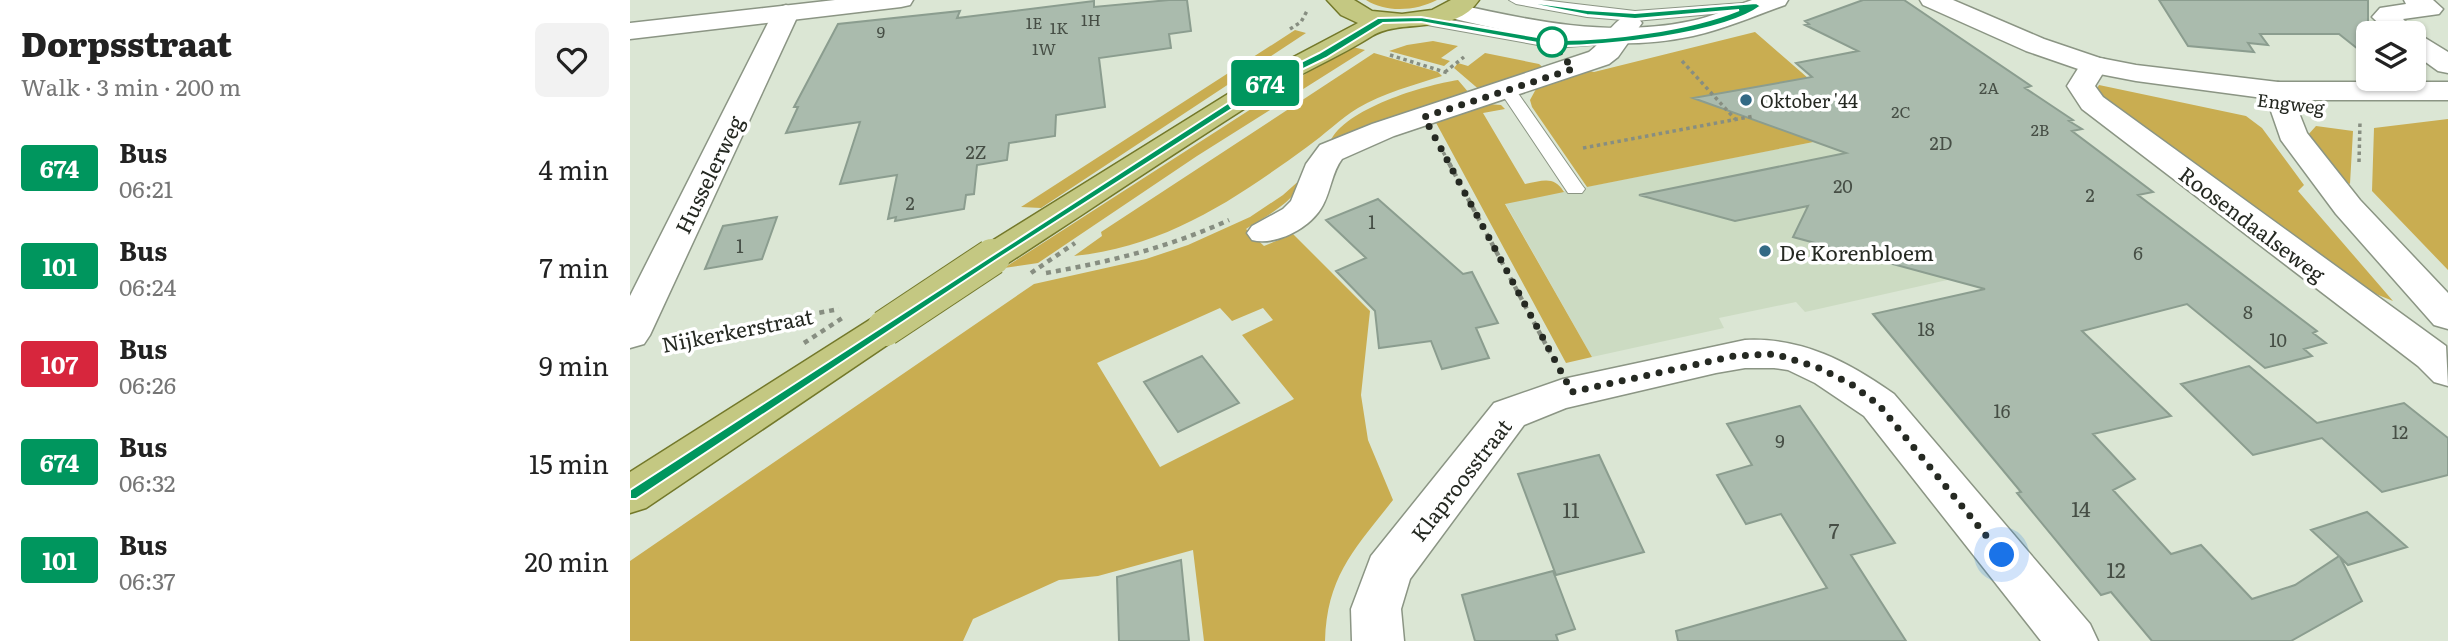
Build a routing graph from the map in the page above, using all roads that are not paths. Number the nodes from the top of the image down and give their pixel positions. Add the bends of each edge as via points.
1 (901, 0) edge
2 (1483, 0) edge
3 (1516, 0) edge
4 (1933, 0) edge
5 (2416, 0) edge
6 (1766, 3) edge
7 (1346, 6) edge
8 (1460, 6) edge
9 (786, 13) junction
10 (1381, 20) junction
11 (1421, 20) junction
12 (2390, 21) edge
13 (1624, 30) junction
14 (630, 31) edge
15 (2426, 49) edge
16 (2094, 65) junction
17 (2448, 65) edge
18 (1262, 85) junction
19 (1507, 90) junction
20 (2448, 91) edge
21 (2280, 97) junction
22 (2448, 102) edge
23 (1575, 189) dead end
24 (1264, 233) dead end
25 (2448, 316) edge
26 (630, 335) edge
27 (2448, 372) edge
28 (630, 495) edge
29 (1378, 641) edge
30 (2072, 641) edge

1 - 9 street
2 - 13 street
3 - 6 lane via 1635,16
4 - 16 street, Engweg via 2035,45
5 - 12 street via 2430,9 2389,13 2385,17
6 - 13 street via 1690,29
7 - 10 main road
7 - 18 main road
8 - 11 main road
8 - 13 street via 1565,33
9 - 14 street
9 - 26 street, Husselerweg
10 - 11 main road
10 - 18 main road
11 - 13 lane via 1555,43 1576,43
13 - 19 street via 1599,58
15 - 17 street
16 - 21 street, Engweg via 2204,91
16 - 27 street, Roosendaalseweg via 2081,86 2092,103
18 - 28 main road, bridge
19 - 23 lane
19 - 24 street via 1331,152 1306,205
20 - 21 street, Engweg
21 - 22 street, Engweg via 2367,110
21 - 25 street via 2292,134 2348,207
29 - 30 street, Klaproosstraat via 1376,610 1388,571 1509,414 1572,392 1734,356 1775,354 1819,368 1879,405

